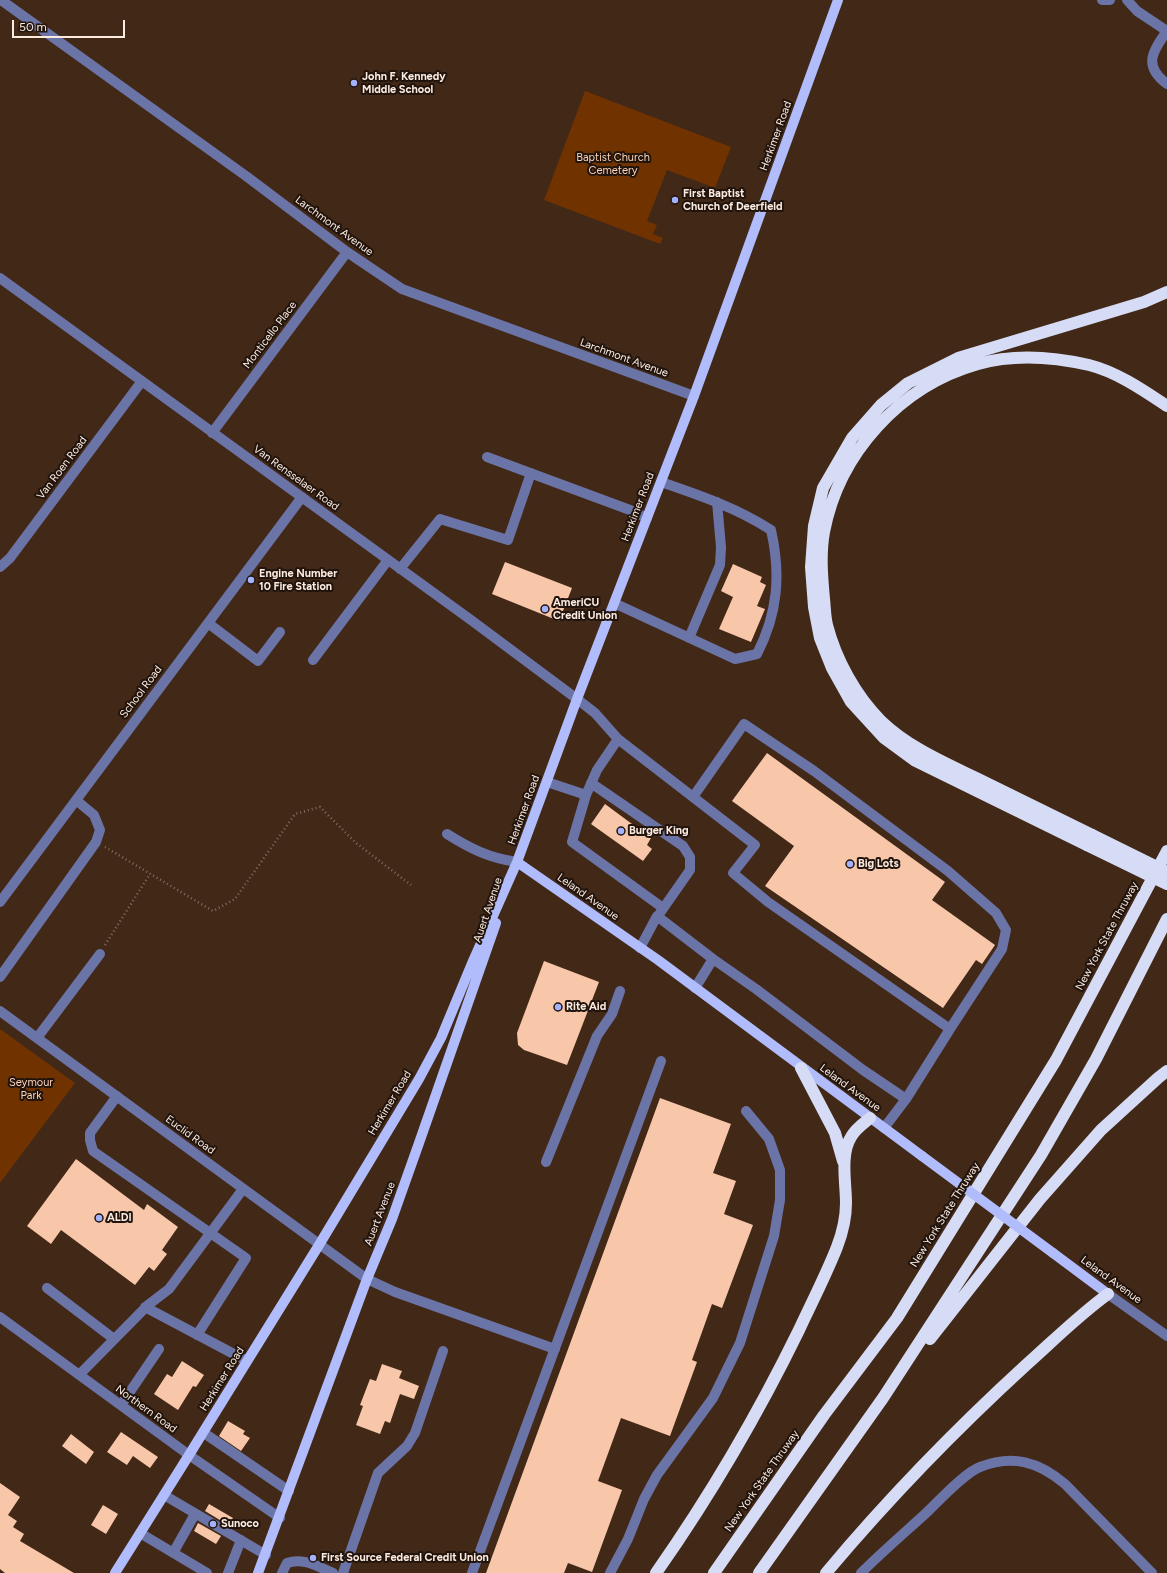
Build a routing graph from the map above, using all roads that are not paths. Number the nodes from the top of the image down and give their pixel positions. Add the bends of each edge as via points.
1 (1, 0) edge
2 (838, 0) edge
3 (1102, 0) edge
4 (1110, 0) edge
5 (1127, 0) edge
6 (1167, 31) edge
7 (1167, 84) edge
8 (347, 252) junction
9 (0, 278) edge
10 (1167, 292) edge
11 (142, 381) junction
12 (694, 396) junction
13 (1167, 406) edge
14 (212, 432) junction
15 (487, 457) dead end
16 (531, 474) junction
17 (661, 482) junction
18 (302, 497) junction
19 (717, 502) junction
20 (647, 518) junction
21 (388, 560) junction
22 (0, 567) edge
23 (400, 569) junction
24 (614, 603) junction
25 (208, 622) junction
26 (280, 632) dead end
27 (689, 638) junction
28 (313, 660) dead end
29 (577, 699) junction
30 (618, 739) junction
31 (547, 782) junction
32 (591, 783) junction
33 (586, 795) junction
34 (693, 797) junction
35 (76, 800) junction
36 (447, 834) dead end
37 (1090, 840) junction
38 (1167, 851) edge
39 (517, 862) junction
40 (1167, 872) edge
41 (1167, 884) edge
42 (0, 902) edge
43 (660, 912) junction
44 (1167, 919) edge
45 (640, 948) junction
46 (100, 954) road end
47 (713, 959) junction
48 (0, 977) edge
49 (695, 988) junction
50 (620, 991) dead end
51 (0, 1011) edge
52 (950, 1029) junction
53 (37, 1038) junction
54 (661, 1061) dead end
55 (802, 1068) junction
56 (1167, 1071) edge
57 (116, 1096) junction
58 (906, 1098) junction
59 (746, 1112) dead end
60 (870, 1118) junction
61 (884, 1128) junction
62 (546, 1162) dead end
63 (845, 1166) junction
64 (243, 1188) junction
65 (210, 1232) junction
66 (319, 1245) junction
67 (367, 1279) junction
68 (47, 1288) dead end
69 (1108, 1294) junction
70 (145, 1307) junction
71 (0, 1317) edge
72 (197, 1335) junction
73 (1167, 1336) edge
74 (114, 1339) junction
75 (159, 1349) dead end
76 (555, 1349) junction
77 (443, 1351) dead end
78 (247, 1361) junction
79 (79, 1375) junction
80 (883, 1398) junction
81 (121, 1405) junction
82 (204, 1433) junction
83 (190, 1455) junction
84 (290, 1491) junction
85 (164, 1496) junction
86 (195, 1514) junction
87 (280, 1518) junction
88 (140, 1533) junction
89 (241, 1540) junction
90 (173, 1553) junction
91 (266, 1555) junction
92 (115, 1573) edge
93 (206, 1573) edge
94 (228, 1573) edge
95 (258, 1573) edge
96 (282, 1573) edge
97 (333, 1573) edge
98 (343, 1573) edge
99 (472, 1573) edge
100 (610, 1573) edge
101 (656, 1573) edge
102 (714, 1573) edge
103 (758, 1573) edge
104 (826, 1573) edge
105 (861, 1573) edge
106 (1152, 1573) edge

1 - 8 street, Larchmont Avenue
2 - 12 main road, Herkimer Road
3 - 4 street
5 - 6 street via 1137,11
6 - 7 street via 1157,44 1152,69
8 - 12 street, Larchmont Avenue via 402,289
8 - 14 street, Monticello Place
9 - 11 street, Van Rensselaer Road
10 - 37 highway via 1144,302 958,358 908,383 881,405 852,438 824,488 814,526 811,567 814,607 820,638 832,668 851,702 884,738 914,760
11 - 14 street, Van Rensselaer Road
11 - 22 street, Van Roen Road via 10,558
12 - 17 main road, Herkimer Road
13 - 37 highway via 1134,384 1090,366 1061,360 1018,358 980,363 948,374 916,392 887,416 863,443 844,474 824,534 821,571 827,624 836,653 856,691 881,721 917,749
14 - 18 street, Van Rensselaer Road
15 - 16 street
16 - 20 street
16 - 23 street via 508,540 440,519
17 - 19 street
17 - 20 main road, Herkimer Road
18 - 21 street, Van Rensselaer Road
18 - 25 street, School Road
19 - 27 street via 720,565
19 - 27 street via 771,530 777,578 775,607 767,635 757,654 735,659
20 - 24 main road, Herkimer Road
21 - 23 street, Van Rensselaer Road
21 - 28 street
23 - 29 street, Van Rensselaer Road
24 - 27 street
24 - 29 main road, Herkimer Road
25 - 26 street via 258,661
25 - 35 street, School Road
29 - 30 street, Van Rensselaer Road via 595,713
29 - 31 main road, Herkimer Road
30 - 32 street
30 - 34 street, Van Rensselaer Road
31 - 33 street
31 - 39 main road, Herkimer Road
32 - 33 street
32 - 43 street via 683,846 690,857 690,870
33 - 43 street via 572,842
34 - 52 street, Van Rensselaer Road via 755,845 733,873 768,902
34 - 52 street via 744,724 814,771 948,871 996,913 1006,930 1002,949
35 - 42 street, School Road
35 - 48 street via 94,815 100,830 96,842
36 - 39 street via 497,860
37 - 40 highway, bridge
37 - 41 highway, bridge
38 - 102 highway, New York State Thruway via 1056,1060 897,1318 824,1415
39 - 45 main road, Leland Avenue
39 - 66 main road, Herkimer Road via 441,1038
39 - 67 main road, Auert Avenue via 440,1086 392,1219
43 - 45 street
43 - 47 street
44 - 80 highway via 1096,1059 1040,1155
45 - 49 main road, Leland Avenue
46 - 53 street
47 - 49 street
47 - 58 street via 756,988 863,1070
49 - 55 main road, Leland Avenue
50 - 62 street via 612,1014 597,1036
51 - 53 street, Euclid Road
52 - 58 street
53 - 57 street, Euclid Road
54 - 76 street
55 - 60 main road, Leland Avenue
55 - 63 highway via 835,1134
56 - 80 highway via 1101,1130 1040,1199
57 - 64 street, Euclid Road
57 - 65 street via 90,1133 93,1151
58 - 61 street
59 - 100 street via 769,1139 780,1170 780,1200 774,1236 736,1350 713,1398 654,1481
60 - 61 main road, Leland Avenue
60 - 63 highway via 851,1136
61 - 69 main road, Leland Avenue, bridge
63 - 101 highway via 844,1222 828,1270 785,1359 743,1436 682,1536
64 - 65 street
64 - 66 street, Euclid Road
65 - 70 street via 168,1289
65 - 72 street via 246,1258
66 - 67 street, Euclid Road
66 - 78 main road, Herkimer Road
67 - 76 street, Euclid Road via 395,1292
67 - 84 main road, Auert Avenue
68 - 74 street
69 - 73 street, Leland Avenue
69 - 104 highway via 1005,1384 927,1460
70 - 72 street
70 - 74 street
71 - 79 street, Northern Road
72 - 78 street
74 - 79 street
75 - 81 street
76 - 99 street
77 - 98 street via 414,1433 407,1446 378,1473
78 - 82 main road, Herkimer Road
79 - 81 street, Northern Road
80 - 103 highway
81 - 83 street, Northern Road
82 - 83 main road, Herkimer Road
82 - 84 street
83 - 85 main road, Herkimer Road
83 - 87 street, Northern Road
84 - 87 main road, Auert Avenue
85 - 86 street
85 - 88 main road, Herkimer Road
86 - 89 street
86 - 90 street
87 - 91 main road, Auert Avenue
88 - 90 street
88 - 92 main road, Herkimer Road
89 - 91 street
89 - 94 street
90 - 93 street
91 - 95 main road, Auert Avenue
96 - 97 street via 287,1563 293,1560 301,1560
105 - 106 street via 959,1482 979,1467 1006,1460 1030,1462 1052,1472

